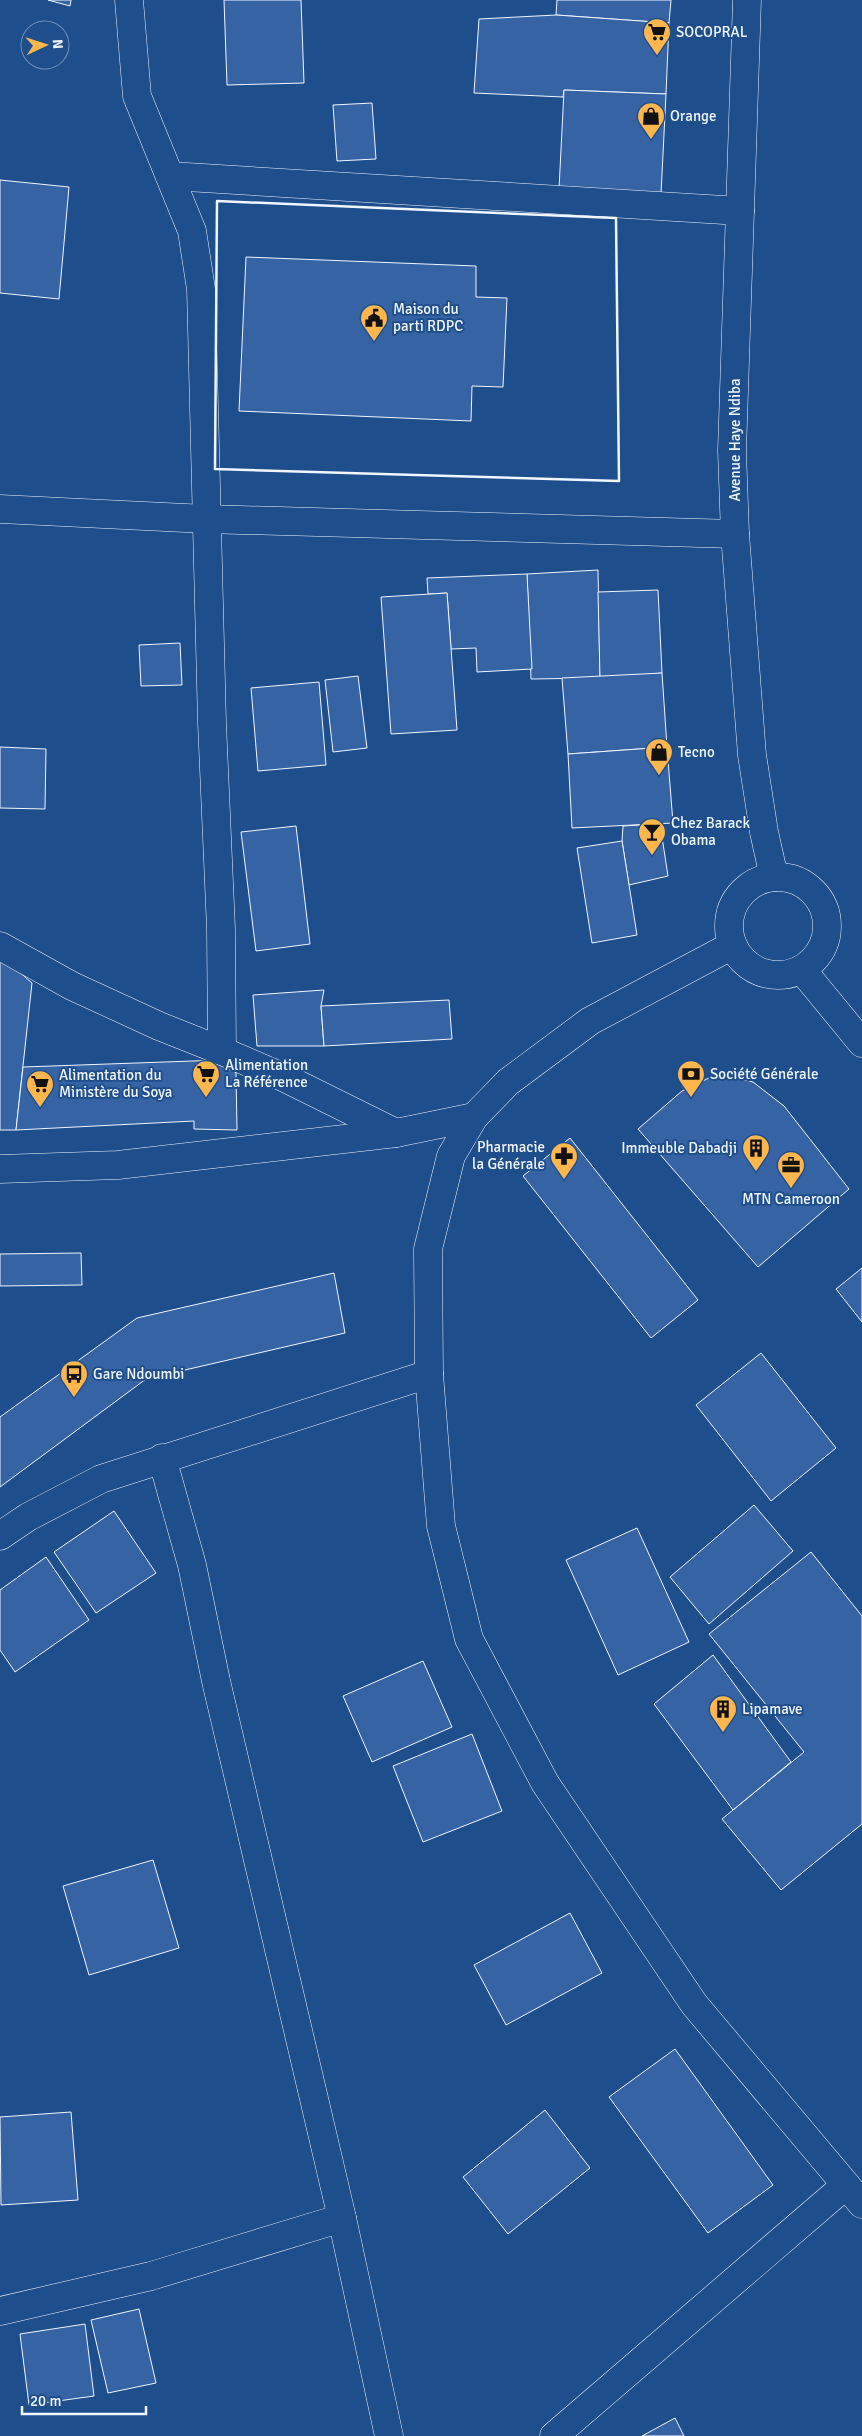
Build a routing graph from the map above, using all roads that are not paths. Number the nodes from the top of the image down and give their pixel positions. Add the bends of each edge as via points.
1 (130, 0) edge
2 (747, 0) edge
3 (170, 176) junction
4 (740, 211) junction
5 (0, 509) edge
6 (206, 519) junction
7 (735, 534) junction
8 (774, 877) junction
9 (732, 945) junction
10 (0, 946) edge
11 (802, 970) junction
12 (859, 1033) edge
13 (222, 1051) junction
14 (474, 1117) junction
15 (396, 1133) junction
16 (0, 1168) edge
17 (429, 1374) junction
18 (162, 1458) junction
19 (0, 1536) edge
20 (854, 2194) edge
21 (342, 2218) junction
22 (0, 2311) edge
23 (389, 2436) edge
24 (554, 2436) edge

1 - 3 main road via 137,96
2 - 4 main road, Avenue Haye Ndiba
3 - 4 main road
3 - 6 main road via 192,231 201,290
4 - 7 main road, Avenue Haye Ndiba via 732,451
5 - 6 main road
6 - 7 main road
6 - 13 main road via 221,929
7 - 8 main road, Avenue Haye Ndiba via 752,755
8 - 9 main road via 757,882 742,893 733,908 729,926
8 - 11 main road via 794,880 811,890 822,904 827,924 824,943 815,960
9 - 11 main road via 754,969 769,975 786,975
9 - 14 main road via 590,1021 508,1082
10 - 13 main road via 72,986
11 - 12 main road
13 - 15 main road
14 - 15 main road
14 - 17 main road via 451,1156 428,1249
15 - 16 main road via 118,1165
17 - 18 main road
17 - 20 main road via 441,1526 469,1640 545,1783 694,2004
18 - 19 main road via 101,1479 28,1517
18 - 21 main road via 192,1565 216,1681
20 - 24 main road
21 - 22 main road via 151,2276
21 - 23 main road

